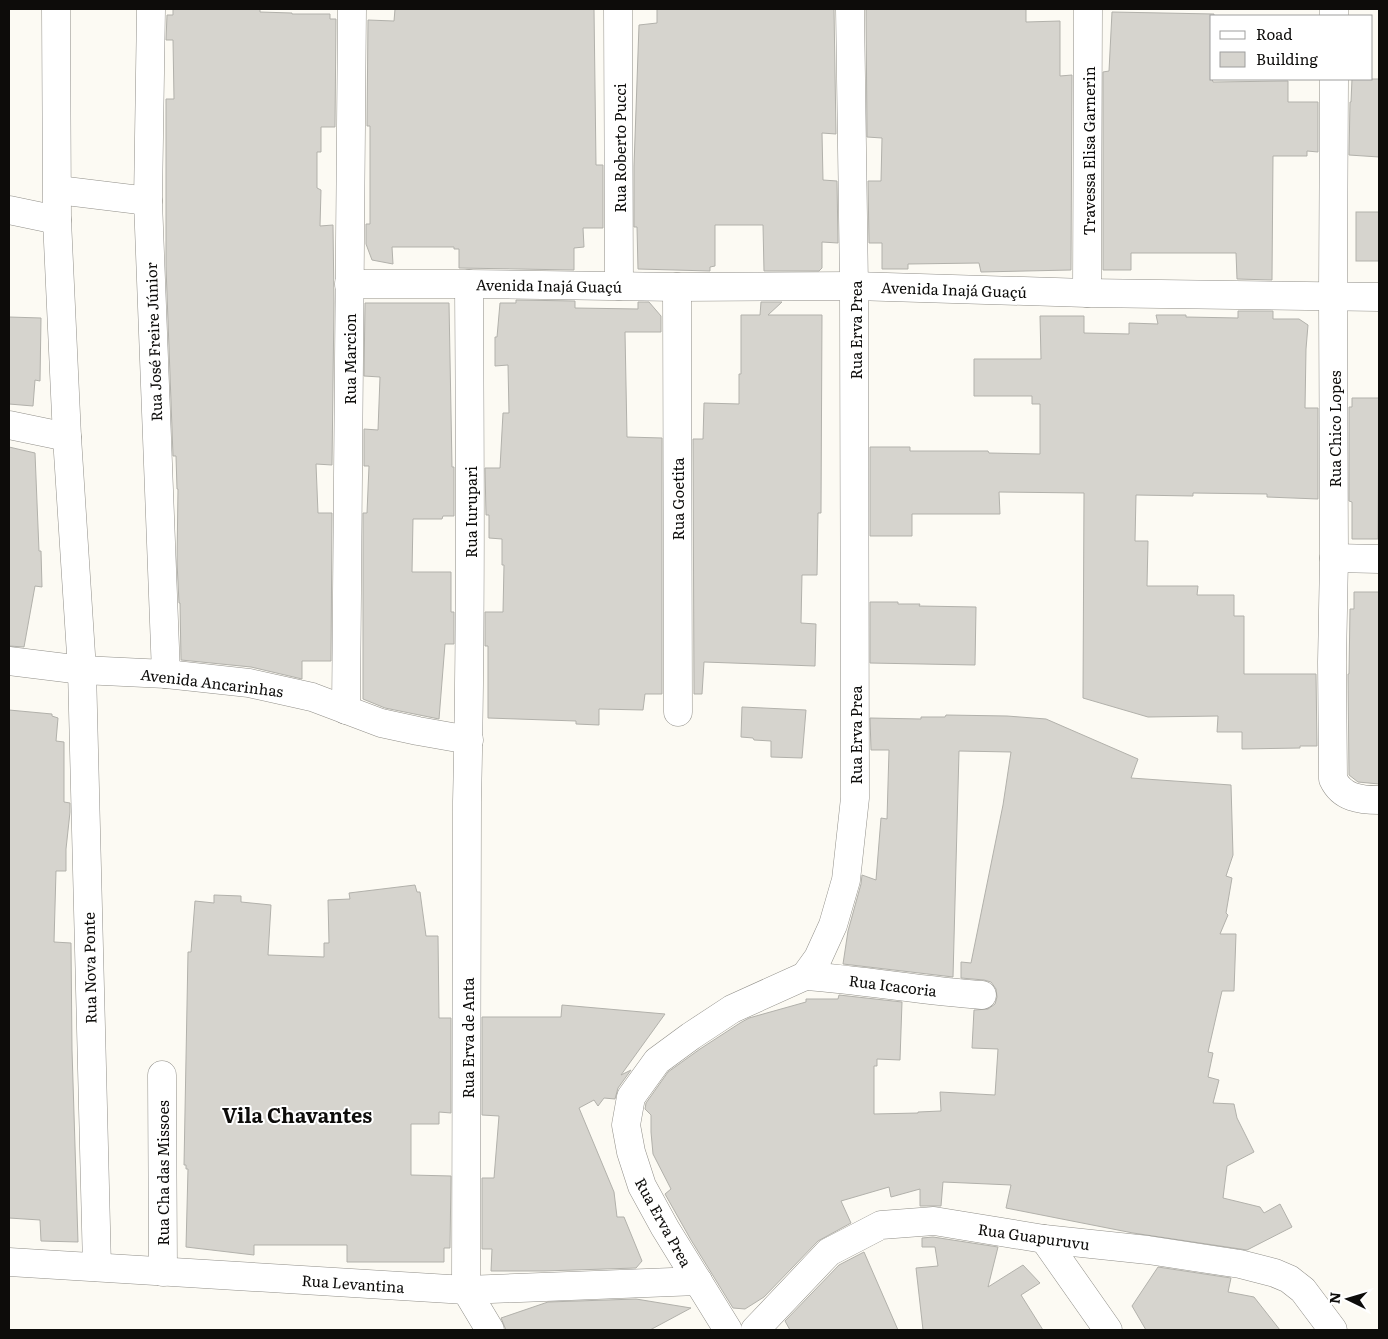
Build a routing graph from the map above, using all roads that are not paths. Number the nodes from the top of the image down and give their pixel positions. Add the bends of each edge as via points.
1 (56, 9) edge
2 (151, 9) edge
3 (352, 9) edge
4 (618, 9) edge
5 (850, 9) edge
6 (1088, 9) edge
7 (1334, 80) edge
8 (58, 190) junction
9 (148, 201) junction
10 (9, 210) edge
11 (57, 220) junction
12 (350, 284) junction
13 (469, 284) junction
14 (619, 286) junction
15 (854, 286) junction
16 (677, 287) junction
17 (1087, 293) junction
18 (1333, 296) junction
19 (1379, 297) edge
20 (9, 425) edge
21 (67, 437) junction
22 (1334, 558) junction
23 (1379, 558) edge
24 (9, 660) edge
25 (82, 670) junction
26 (166, 674) junction
27 (346, 710) junction
28 (678, 712) dead end
29 (469, 740) junction
30 (1379, 800) edge
31 (805, 976) junction
32 (982, 995) dead end
33 (162, 1075) dead end
34 (1044, 1239) junction
35 (9, 1262) edge
36 (97, 1267) junction
37 (163, 1272) junction
38 (698, 1281) junction
39 (466, 1290) junction
40 (1331, 1328) edge
41 (490, 1330) edge
42 (728, 1330) edge
43 (755, 1330) edge
44 (1108, 1330) edge

1 - 8 street
2 - 9 street, Rua José Freire Júnior
3 - 12 street, Rua Marcion
4 - 14 street, Rua Roberto Pucci
5 - 15 street, Rua Erva Prea
6 - 17 street, Travessa Elisa Garnerin
7 - 18 street, Rua Chico Lopes
8 - 9 street
8 - 11 street
9 - 26 street, Rua José Freire Júnior
10 - 11 street
11 - 21 street
12 - 13 street, Avenida Inajá Guaçú
12 - 27 street, Rua Marcion
13 - 14 street, Avenida Inajá Guaçú
13 - 29 street, Rua Iurupari
14 - 16 street, Avenida Inajá Guaçú
15 - 16 street, Avenida Inajá Guaçú
15 - 17 street, Avenida Inajá Guaçú
15 - 31 street, Rua Erva Prea via 855,798 846,880 833,925 818,958
16 - 28 street, Rua Goetita
17 - 18 street, Avenida Inajá Guaçú
18 - 19 street, Avenida Inajá Guaçú
18 - 22 street, Rua Chico Lopes
20 - 21 street
21 - 25 street
22 - 23 street
22 - 30 street, Rua Chico Lopes via 1333,779 1338,789 1345,793
24 - 25 street, Avenida Ancarinhas
25 - 26 street, Avenida Ancarinhas
25 - 36 street, Rua Nova Ponte
26 - 27 street, Avenida Ancarinhas via 282,689 312,696
27 - 29 street, Avenida Ancarinhas via 381,723
29 - 39 street, Rua Erva de Anta
31 - 32 street, Rua Icacoria
31 - 38 street, Rua Erva Prea via 732,1009 691,1036 657,1061 631,1097 626,1125 642,1186
33 - 37 street, Rua Cha das Missoes
34 - 40 street, Rua Guapuruvu via 1148,1250 1240,1264 1275,1273 1303,1290
34 - 43 street, Rua Guapuruvu via 934,1221 881,1225 829,1252
34 - 44 street
35 - 36 street, Rua Levantina
36 - 37 street, Rua Levantina
37 - 39 street, Rua Levantina
38 - 39 street, Rua Levantina
38 - 42 street, Rua Erva Prea
39 - 41 street

